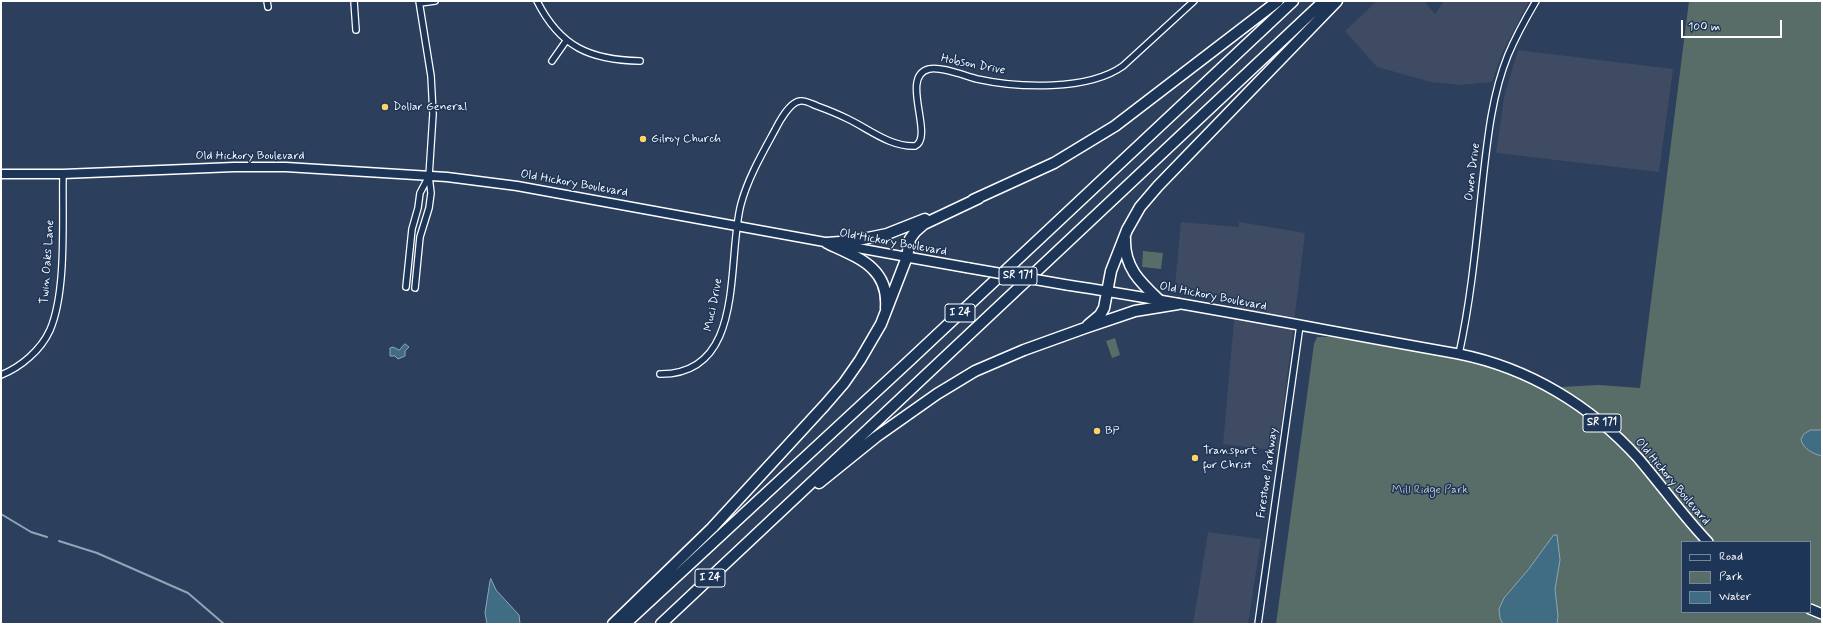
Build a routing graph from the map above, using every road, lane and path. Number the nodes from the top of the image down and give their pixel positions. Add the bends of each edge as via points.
1 (354, 1) edge
2 (434, 1) edge
3 (537, 1) edge
4 (1194, 1) edge
5 (1278, 1) edge
6 (1293, 1) edge
7 (1324, 1) edge
8 (1337, 1) edge
9 (1536, 1) edge
10 (420, 2) edge
11 (356, 30) dead end
12 (566, 41) junction
13 (552, 61) dead end
14 (640, 61) dead end
15 (1, 174) edge
16 (63, 174) junction
17 (429, 176) junction
18 (979, 198) junction
19 (738, 228) junction
20 (1127, 230) junction
21 (827, 243) junction
22 (907, 257) junction
23 (406, 287) dead end
24 (415, 288) dead end
25 (1107, 291) junction
26 (1158, 299) junction
27 (1178, 304) junction
28 (884, 317) junction
29 (1300, 325) junction
30 (1085, 328) junction
31 (1460, 354) junction
32 (1, 374) edge
33 (660, 374) dead end
34 (758, 532) junction
35 (1707, 541) edge
36 (1811, 609) edge
37 (1822, 614) edge
38 (613, 624) edge
39 (625, 624) edge
40 (661, 624) edge
41 (1258, 624) edge

1 - 11 street
2 - 10 street
3 - 12 street via 549,23
4 - 19 street, Hobson Drive via 1123,66 1090,81 1062,84 1008,83 940,70 927,70 920,75 917,85 922,138 915,146 895,143 826,109 805,101 797,102 784,114 756,165 741,203
5 - 18 highway via 1115,126 1054,163
6 - 39 highway, I 24
7 - 34 highway, I 24
8 - 20 highway via 1158,186 1140,207
9 - 31 street, Owen Drive via 1508,55 1492,114 1469,309
10 - 17 street via 433,98
12 - 13 street
12 - 14 street via 582,51 603,58
15 - 16 main road, Old Hickory Boulevard
16 - 17 main road, Old Hickory Boulevard via 286,167
16 - 32 street, Twin Oaks Lane via 60,286 52,323 46,337 33,353 18,366
17 - 19 main road, Old Hickory Boulevard via 517,186
17 - 23 street via 420,193 413,226
17 - 24 street via 430,200 420,237
18 - 21 highway via 887,234
18 - 22 highway via 917,230 910,239
19 - 21 main road, Old Hickory Boulevard
19 - 33 street, Muci Drive via 726,316 718,342 698,364 680,372
20 - 25 highway via 1111,271
20 - 26 highway via 1125,251 1130,268
21 - 22 main road, Old Hickory Boulevard
21 - 28 highway via 866,262 877,274 885,291
22 - 25 main road, Old Hickory Boulevard / SR 171, bridge
22 - 28 highway
25 - 26 main road, Old Hickory Boulevard / SR 171
25 - 30 highway via 1100,315
26 - 27 main road, Old Hickory Boulevard / SR 171
27 - 29 main road, Old Hickory Boulevard / SR 171
27 - 30 highway via 1135,312
28 - 38 highway via 860,360 825,405 712,528
29 - 31 main road, Old Hickory Boulevard / SR 171
29 - 41 street, Firestone Parkway
30 - 34 highway via 975,371 937,394 876,437
31 - 35 main road, Old Hickory Boulevard / SR 171 via 1525,375 1561,394 1593,416 1639,459
34 - 40 highway, I 24
36 - 37 main road

